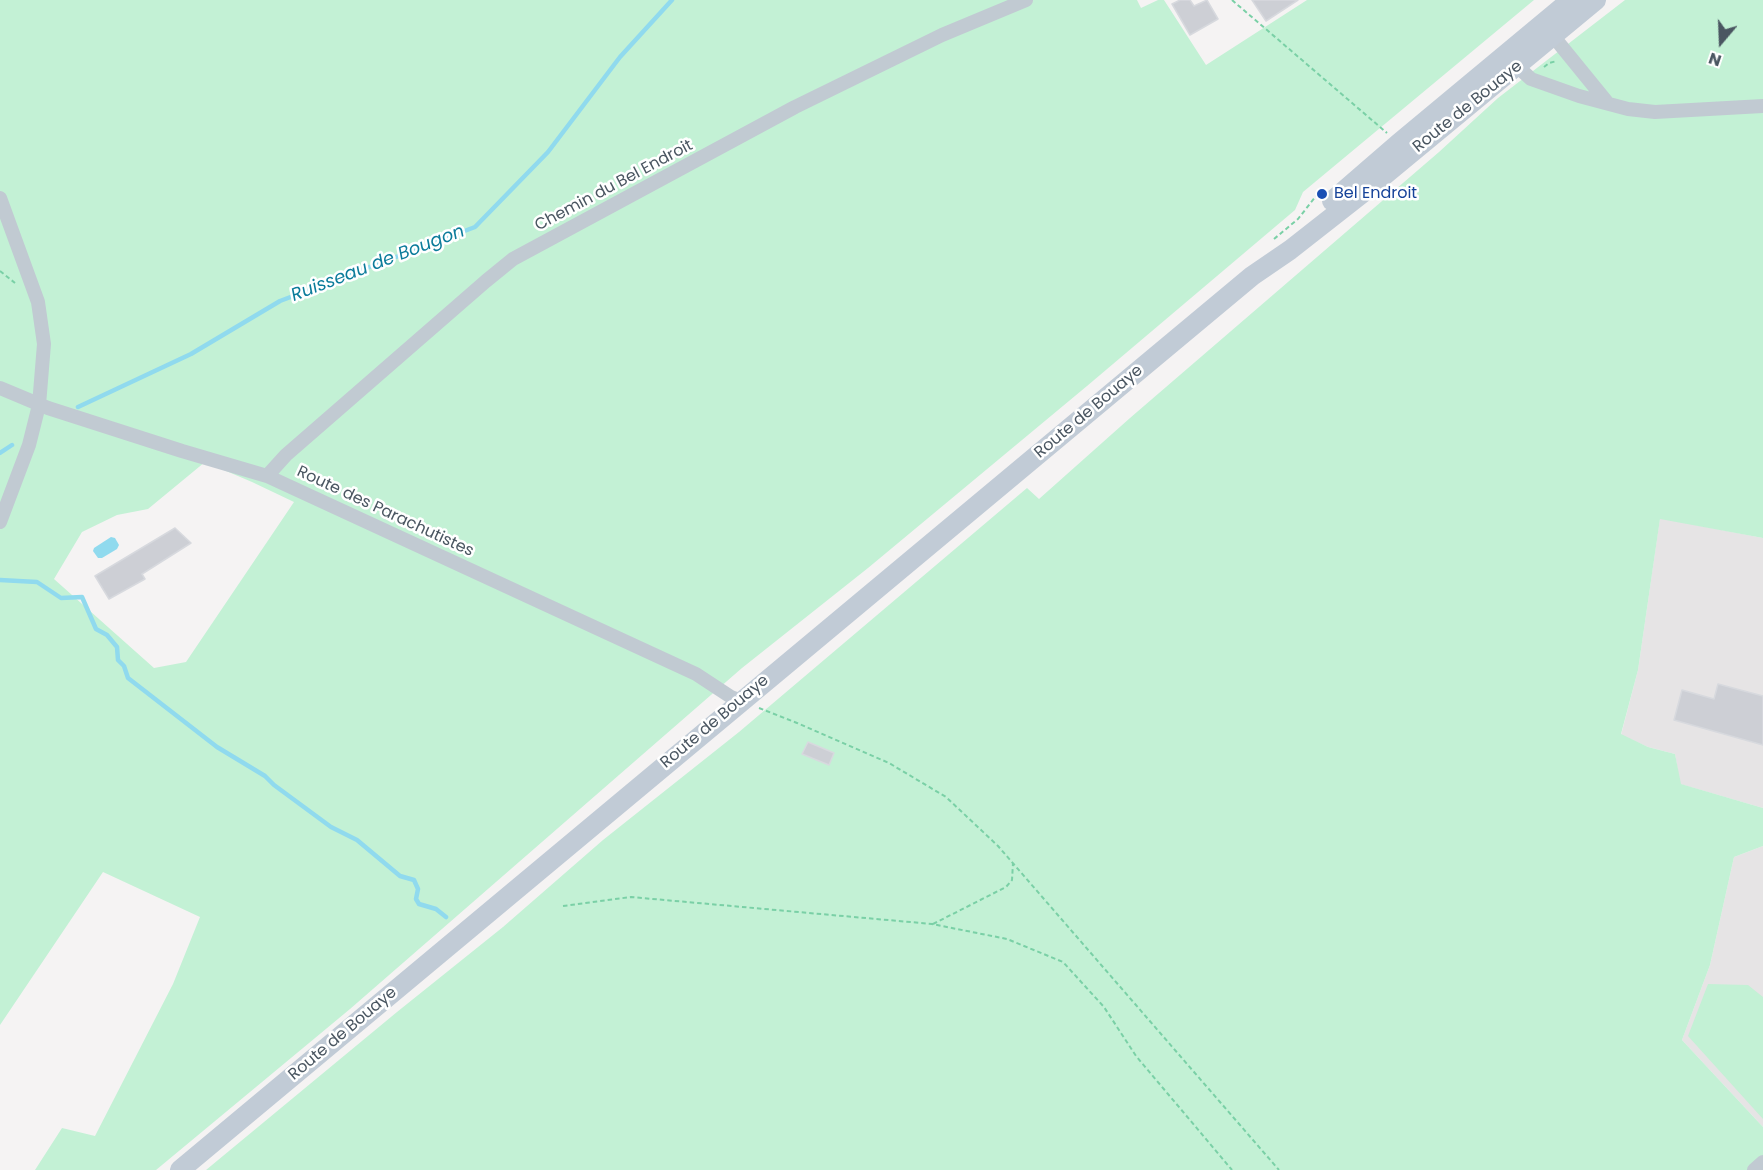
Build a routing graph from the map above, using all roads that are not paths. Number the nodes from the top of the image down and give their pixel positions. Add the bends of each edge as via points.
1 (1026, 0) edge
2 (1571, 0) edge
3 (1596, 0) edge
4 (1544, 30) junction
5 (1518, 67) junction
6 (1606, 101) junction
7 (1763, 105) edge
8 (0, 198) edge
9 (1252, 276) junction
10 (0, 388) edge
11 (39, 405) junction
12 (267, 476) junction
13 (0, 522) edge
14 (748, 704) junction
15 (1763, 1162) edge
16 (180, 1170) edge
17 (1754, 1170) edge

1 - 12 street, Chemin du Bel Endroit via 795,107 513,260 286,455
2 - 4 main road, Route de Bouaye
3 - 4 main road, Route de Bouaye
4 - 5 main road, Route de Bouaye
4 - 6 street
4 - 9 main road, Route de Bouaye via 1399,143 1288,239
5 - 6 street via 1531,79
5 - 9 main road, Route de Bouaye via 1364,192
6 - 7 street via 1655,112
8 - 11 street via 38,302 44,344
9 - 14 main road, Route de Bouaye
10 - 11 street, Route des Parachutistes
11 - 12 street, Route des Parachutistes
11 - 13 street via 29,445
12 - 14 street, Route des Parachutistes via 696,674
14 - 16 main road, Route de Bouaye
15 - 17 street

